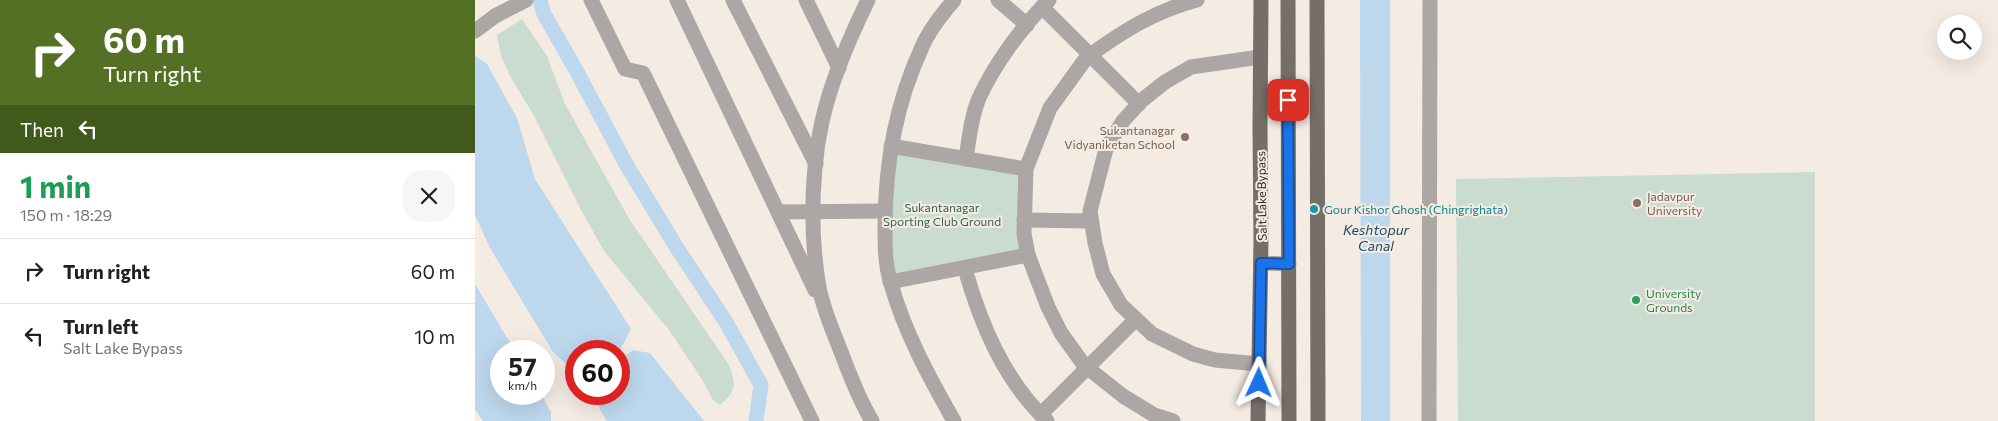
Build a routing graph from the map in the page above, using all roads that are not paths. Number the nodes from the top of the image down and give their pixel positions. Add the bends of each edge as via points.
1 (526, 0) edge
2 (591, 0) edge
3 (677, 0) edge
4 (733, 0) edge
5 (805, 0) edge
6 (868, 0) edge
7 (954, 0) edge
8 (998, 0) edge
9 (1197, 0) edge
10 (1261, 0) edge
11 (1289, 0) edge
12 (1317, 0) edge
13 (1430, 0) edge
14 (1045, 4) edge
15 (1027, 25) junction
16 (476, 28) edge
17 (1090, 55) junction
18 (1260, 57) junction
19 (839, 68) junction
20 (1139, 104) junction
21 (891, 146) junction
22 (965, 159) junction
23 (816, 164) junction
24 (1026, 169) junction
25 (814, 211) junction
26 (885, 211) junction
27 (778, 212) junction
28 (1024, 220) junction
29 (1091, 221) junction
30 (1028, 255) junction
31 (1261, 263) junction
32 (1289, 264) junction
33 (965, 269) junction
34 (890, 282) junction
35 (827, 316) junction
36 (1136, 319) junction
37 (1259, 364) junction
38 (1088, 368) junction
39 (1044, 418) edge
40 (812, 421) edge
41 (871, 421) edge
42 (954, 421) edge
43 (1173, 421) edge
44 (1258, 421) edge
45 (1289, 421) edge
46 (1318, 421) edge
47 (1429, 421) edge

1 - 16 street
2 - 40 street via 625,69 643,73
3 - 27 street
4 - 23 street
5 - 19 street
6 - 19 street
7 - 21 street via 922,45
8 - 15 street
9 - 17 street via 1138,22
10 - 18 main road, Salt Lake Bypass
11 - 32 main road
12 - 46 main road
13 - 47 street
14 - 15 street
14 - 17 street
15 - 22 street via 998,64 979,98
17 - 20 street
17 - 24 street via 1050,108
18 - 20 street via 1191,67 1165,82
18 - 31 main road, Salt Lake Bypass
19 - 23 street via 827,103
20 - 29 street via 1123,121 1106,149 1090,211
21 - 22 street
21 - 26 street
22 - 24 street
23 - 25 street
24 - 28 street
25 - 26 street
25 - 27 street
25 - 35 street via 819,288
26 - 34 street via 885,255
27 - 35 street
28 - 29 street
28 - 30 street
29 - 36 street via 1103,274 1121,305
30 - 33 street
30 - 38 street via 1061,333
31 - 32 street
31 - 37 main road, Salt Lake Bypass
32 - 45 main road
33 - 34 street
33 - 39 street via 987,333 1006,370 1029,404
34 - 42 street via 929,379
35 - 41 street
36 - 37 street via 1152,334 1193,354 1215,360
36 - 38 street
37 - 44 main road, Salt Lake Bypass
38 - 39 street
38 - 43 street via 1123,396

